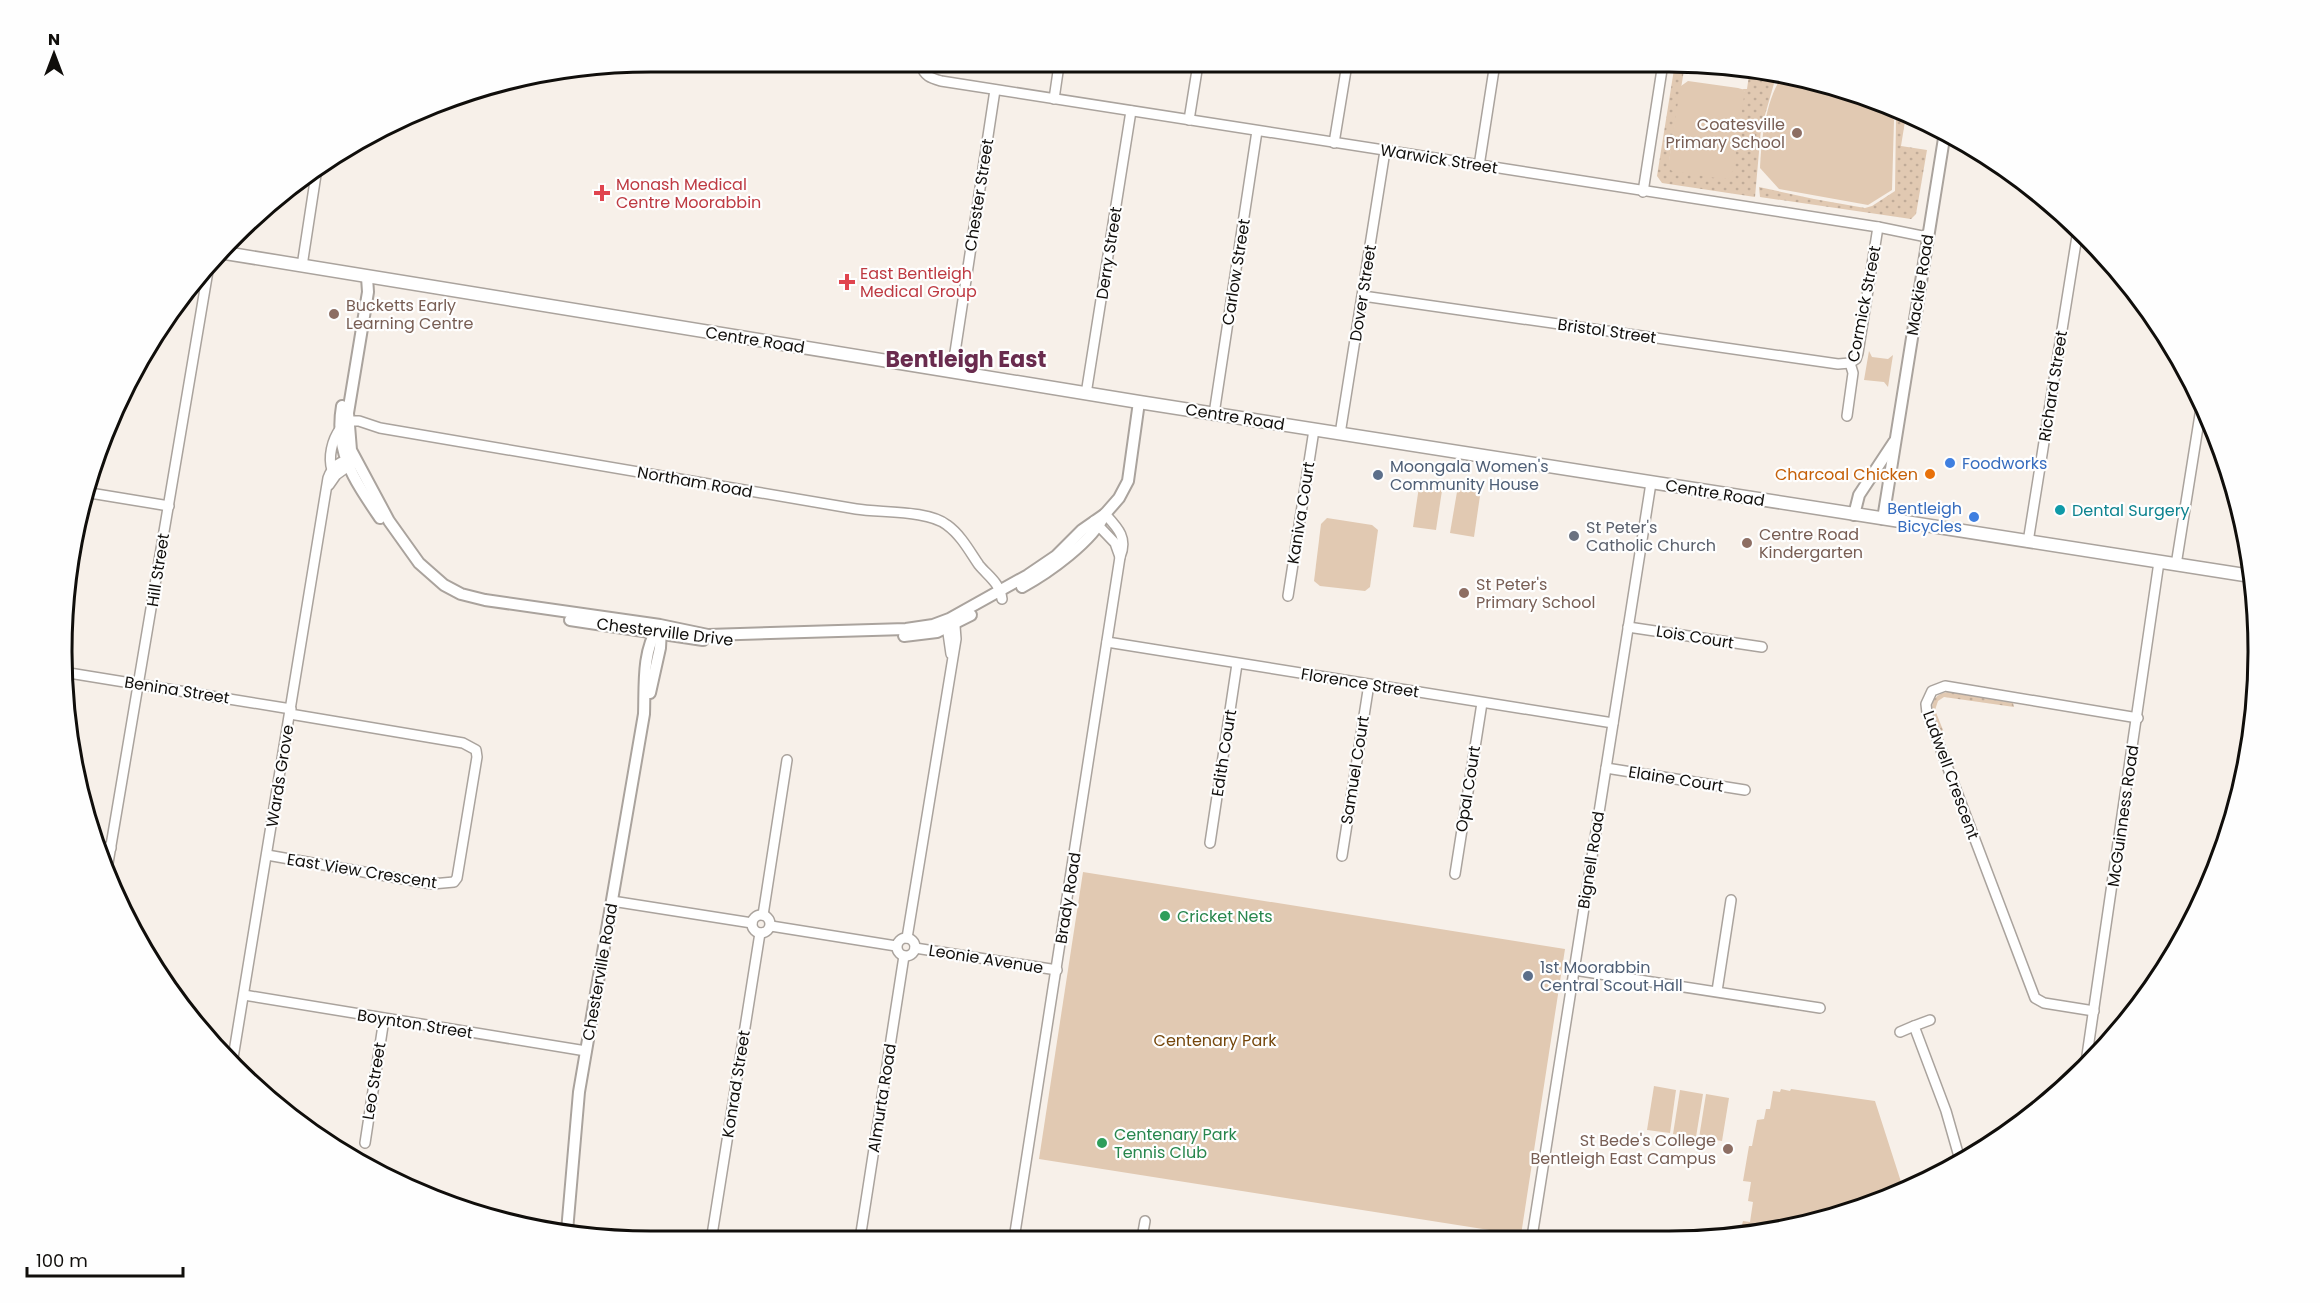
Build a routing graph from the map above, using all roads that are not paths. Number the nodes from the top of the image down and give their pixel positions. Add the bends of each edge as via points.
1 (924, 72) edge
2 (1058, 72) edge
3 (1197, 72) edge
4 (1346, 72) edge
5 (1494, 72) edge
6 (1662, 72) edge
7 (995, 90) junction
8 (1054, 99) junction
9 (1131, 111) junction
10 (1189, 120) junction
11 (1257, 131) junction
12 (1334, 142) junction
13 (1943, 142) edge
14 (1385, 151) junction
15 (1479, 166) junction
16 (315, 180) edge
17 (1643, 192) junction
18 (1881, 227) junction
19 (1928, 234) junction
20 (2076, 240) edge
21 (231, 254) edge
22 (303, 266) junction
23 (368, 277) junction
24 (206, 281) edge
25 (1363, 297) junction
26 (1850, 363) junction
27 (952, 372) junction
28 (1086, 394) junction
29 (1139, 402) junction
30 (1214, 414) junction
31 (1847, 416) dead end
32 (2199, 420) edge
33 (344, 424) junction
34 (1314, 430) junction
35 (1340, 434) junction
36 (1896, 438) junction
37 (350, 463) junction
38 (332, 470) junction
39 (1651, 483) junction
40 (328, 487) junction
41 (94, 494) edge
42 (169, 506) junction
43 (1105, 514) junction
44 (1854, 514) junction
45 (1883, 519) junction
46 (1096, 524) junction
47 (2028, 542) junction
48 (1120, 557) junction
49 (2159, 562) junction
50 (2176, 565) junction
51 (2243, 575) edge
52 (1000, 594) junction
53 (1288, 596) dead end
54 (950, 624) junction
55 (1628, 627) junction
56 (658, 631) junction
57 (1107, 642) junction
58 (1762, 647) dead end
59 (1237, 664) junction
60 (73, 673) edge
61 (140, 684) junction
62 (1369, 684) junction
63 (1482, 703) junction
64 (291, 712) junction
65 (2138, 718) junction
66 (1613, 723) junction
67 (787, 759) dead end
68 (1606, 768) junction
69 (1745, 789) dead end
70 (1210, 843) dead end
71 (106, 847) edge
72 (111, 848) junction
73 (267, 855) junction
74 (110, 856) edge
75 (1342, 856) dead end
76 (1455, 874) dead end
77 (612, 900) junction
78 (1731, 900) dead end
79 (763, 915) junction
80 (752, 923) junction
81 (771, 926) junction
82 (760, 933) junction
83 (907, 938) junction
84 (896, 945) junction
85 (915, 948) junction
86 (904, 956) junction
87 (1057, 970) junction
88 (1574, 970) junction
89 (1717, 991) junction
90 (243, 995) junction
91 (1820, 1008) dead end
92 (2094, 1011) junction
93 (384, 1019) junction
94 (1930, 1020) dead end
95 (1914, 1026) junction
96 (1900, 1032) dead end
97 (2092, 1046) edge
98 (586, 1051) junction
99 (234, 1053) edge
100 (365, 1143) dead end
101 (1958, 1153) edge
102 (1145, 1221) dead end
103 (568, 1225) edge
104 (713, 1231) edge
105 (861, 1231) edge
106 (1015, 1231) edge
107 (1143, 1231) edge
108 (1533, 1231) edge

1 - 7 street, Warwick Street via 933,79
2 - 8 street
3 - 10 street
4 - 12 street
5 - 15 street
6 - 17 street
7 - 8 street, Warwick Street
7 - 27 street, Chester Street
8 - 9 street, Warwick Street
9 - 10 street, Warwick Street
9 - 28 street, Derry Street
10 - 11 street, Warwick Street
11 - 12 street, Warwick Street
11 - 30 street, Carlow Street
12 - 14 street, Warwick Street
13 - 19 street, Mackie Road
14 - 15 street, Warwick Street
14 - 25 street, Dover Street
15 - 17 street, Warwick Street
16 - 22 street
17 - 18 street, Warwick Street
18 - 19 street, Warwick Street
18 - 26 street, Cormick Street via 1859,348 1856,359
19 - 36 street, Mackie Road
20 - 47 street, Richard Street
21 - 22 main road, Centre Road
22 - 23 main road, Centre Road
23 - 27 main road, Centre Road
23 - 33 street via 361,290
24 - 42 street, Hill Street
25 - 26 street, Bristol Street
25 - 35 street, Dover Street
26 - 31 street, Cormick Street via 1853,373
27 - 28 main road, Centre Road
28 - 29 main road, Centre Road
29 - 30 main road, Centre Road
29 - 43 street via 1128,481 1124,492
30 - 34 main road, Centre Road
32 - 50 street
33 - 37 street, Chesterville Drive
33 - 38 street, Wards Grove via 331,452
33 - 52 street, Northam Road via 856,509 932,518 955,532
34 - 35 main road, Centre Road
34 - 53 street, Kaniva Court
35 - 39 main road, Centre Road
36 - 44 street, Mackie Road via 1858,495
36 - 45 street, Mackie Road
37 - 38 street
37 - 40 street
37 - 56 street, Chesterville Drive via 414,555 435,579 453,590 485,600
38 - 40 street, Wards Grove
39 - 44 main road, Centre Road
39 - 55 street, Bignell Road
40 - 64 street, Wards Grove
41 - 42 street
42 - 61 street, Hill Street
43 - 46 street
43 - 48 street, Brady Road via 1123,536
44 - 45 main road, Centre Road
45 - 47 main road, Centre Road
46 - 48 street via 1115,543
46 - 52 street, Chesterville Drive
47 - 49 main road, Centre Road
48 - 57 street, Brady Road
49 - 50 main road, Centre Road
49 - 65 street, McGuinness Road
50 - 51 main road, Centre Road
52 - 54 street, Chesterville Drive
54 - 56 street, Chesterville Drive via 918,635 736,642
54 - 83 street via 956,639
55 - 58 street, Lois Court
55 - 66 street, Bignell Road
56 - 77 street, Chesterville Road via 653,682
57 - 59 street, Florence Street
57 - 87 street, Brady Road
59 - 62 street, Florence Street
59 - 70 street, Edith Court
60 - 61 street, Benina Street
61 - 64 street, Benina Street
61 - 72 street, Hill Street
62 - 63 street, Florence Street
62 - 75 street, Samuel Court
63 - 66 street, Florence Street
63 - 76 street, Opal Court
64 - 73 street, Wards Grove
64 - 73 street, East View Crescent via 463,743 476,750 458,878 432,884
65 - 92 street, McGuinness Road
65 - 92 street, Ludwell Crescent via 1946,686 1932,691 1926,704 2035,998
66 - 68 street, Bignell Road
67 - 79 street
68 - 69 street, Elaine Court
68 - 88 street, Bignell Road
71 - 72 street
72 - 74 street, Hill Street
73 - 90 street, Wards Grove
77 - 80 street
77 - 98 street, Chesterville Road
78 - 89 street
79 - 80 street
79 - 81 street
80 - 82 street
81 - 82 street
81 - 84 street
82 - 104 street, Konrad Street
83 - 84 street
83 - 85 street
84 - 86 street
85 - 86 street via 912,954
85 - 87 street, Leonie Avenue
86 - 105 street, Almurta Road
87 - 106 street, Brady Road
88 - 89 street
88 - 108 street, Bignell Road
89 - 91 street
90 - 93 street, Boynton Street
90 - 99 street, Wards Grove
92 - 97 street, McGuinness Road
93 - 98 street, Boynton Street
93 - 100 street, Leo Street
94 - 95 street
95 - 96 street
95 - 101 street
98 - 103 street, Chesterville Road
102 - 107 street

